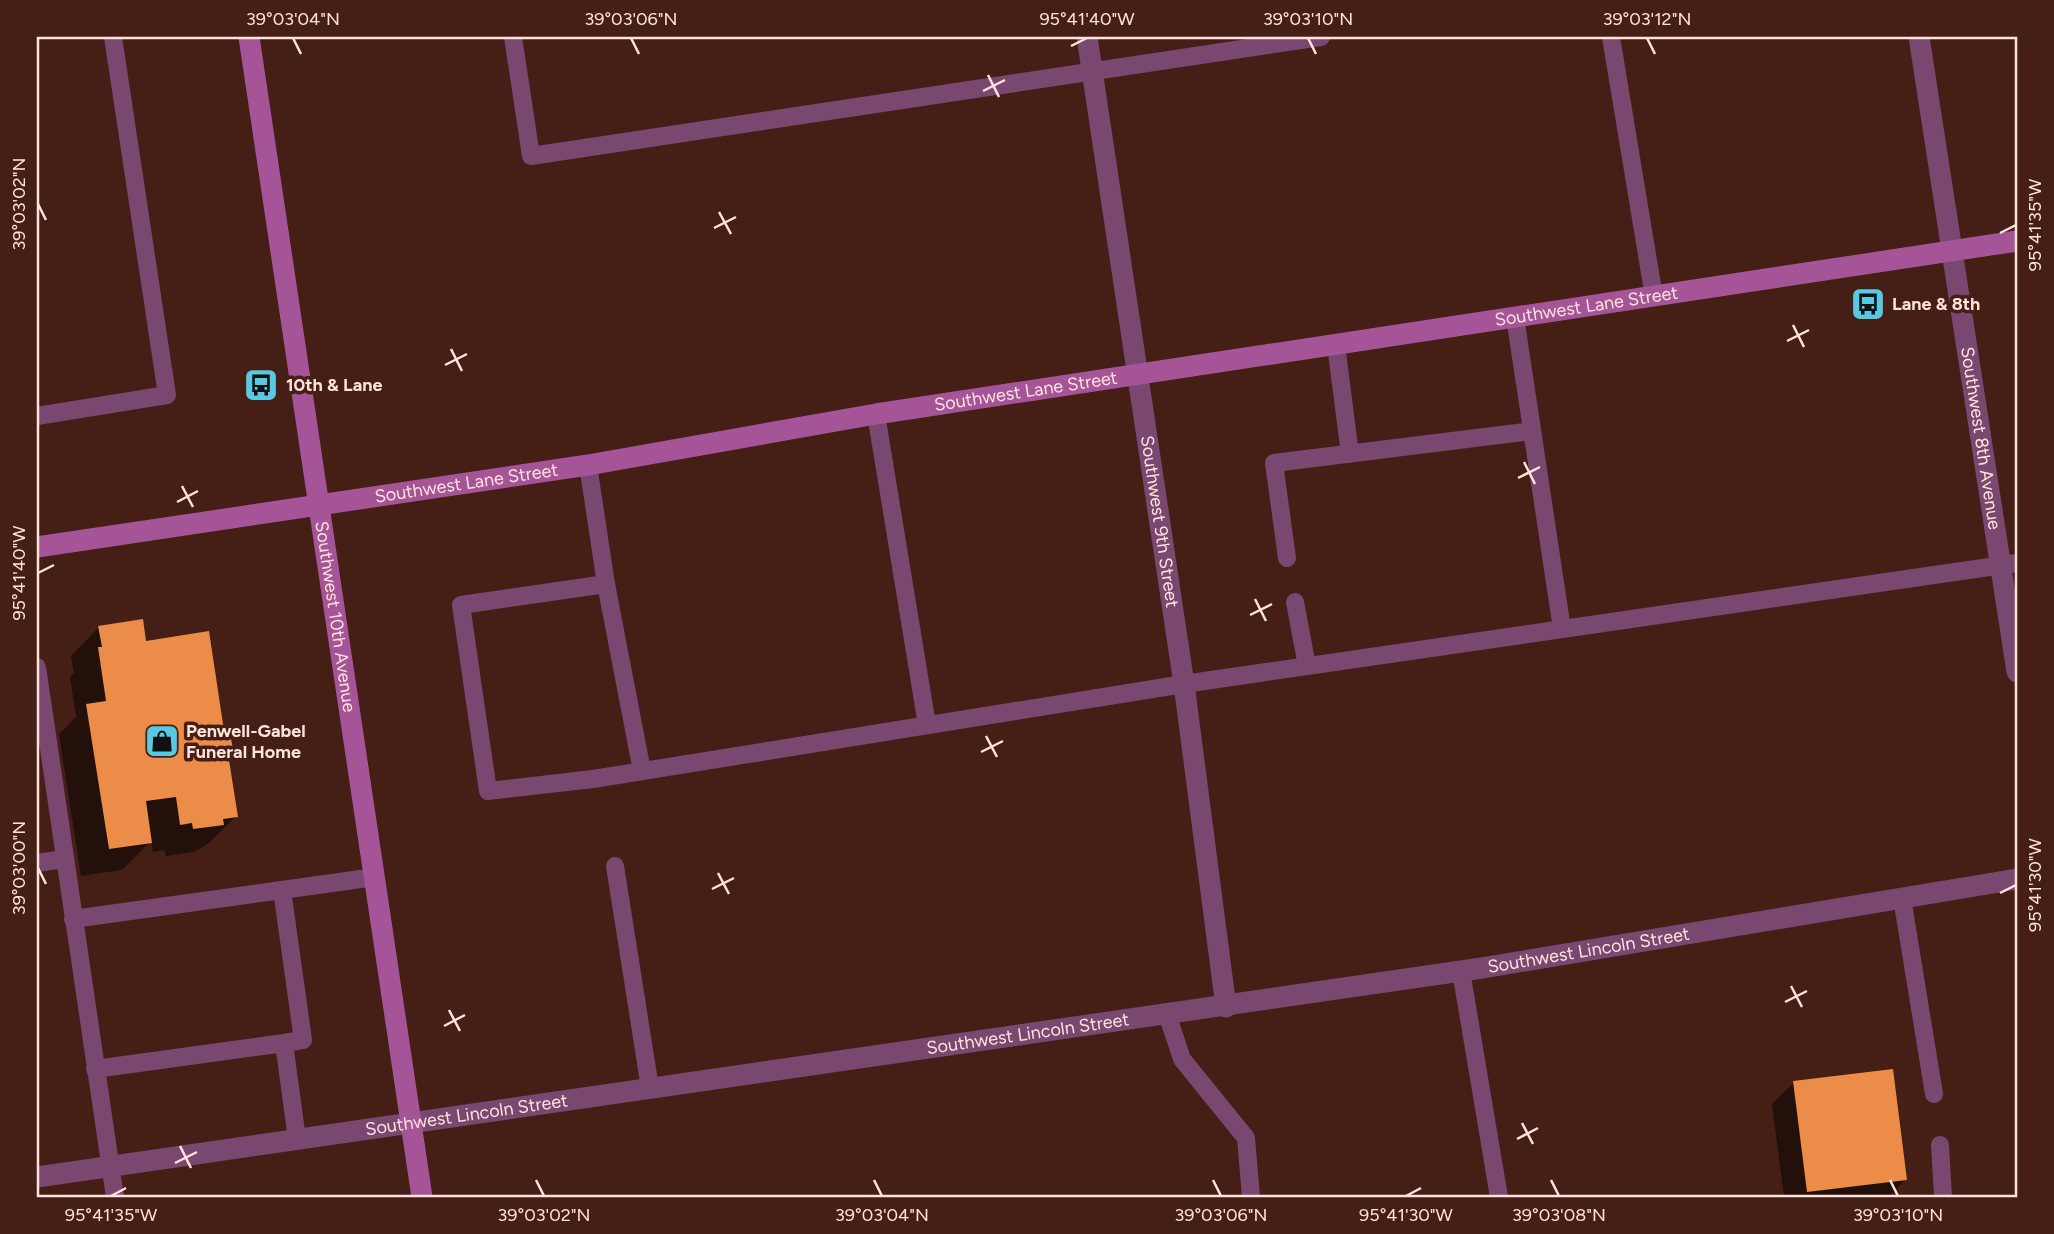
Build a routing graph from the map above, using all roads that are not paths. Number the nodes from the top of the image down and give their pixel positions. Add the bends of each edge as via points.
1 (113, 37) edge
2 (249, 37) edge
3 (513, 37) edge
4 (1087, 37) edge
5 (1321, 37) edge
6 (1611, 37) edge
7 (1919, 37) edge
8 (1091, 69) junction
9 (2017, 242) edge
10 (1952, 251) junction
11 (1654, 297) junction
12 (1515, 317) junction
13 (1336, 345) junction
14 (1138, 374) junction
15 (876, 414) junction
16 (37, 416) edge
17 (1532, 431) junction
18 (1350, 454) junction
19 (589, 465) junction
20 (320, 505) junction
21 (37, 547) edge
22 (1287, 558) dead end
23 (2009, 564) edge
24 (606, 584) junction
25 (1295, 602) dead end
26 (1562, 629) junction
27 (1307, 666) junction
28 (37, 667) edge
29 (2017, 672) edge
30 (1184, 684) junction
31 (927, 725) junction
32 (642, 771) junction
33 (64, 859) junction
34 (37, 863) edge
35 (615, 866) dead end
36 (375, 877) junction
37 (2017, 879) edge
38 (282, 890) junction
39 (1902, 898) junction
40 (73, 919) junction
41 (1461, 971) junction
42 (1226, 1006) junction
43 (1167, 1014) junction
44 (284, 1043) junction
45 (94, 1069) junction
46 (650, 1088) junction
47 (1934, 1094) dead end
48 (411, 1123) junction
49 (297, 1139) junction
50 (1940, 1145) dead end
51 (108, 1167) junction
52 (37, 1177) edge
53 (115, 1197) edge
54 (422, 1197) edge
55 (1251, 1197) edge
56 (1499, 1197) edge
57 (1943, 1197) edge

1 - 16 lane via 167,395
2 - 20 main road, Southwest 10th Avenue
3 - 8 lane via 531,156
4 - 8 street, Southwest 9th Street
5 - 8 lane
6 - 11 lane
7 - 10 street, Southwest 8th Avenue
8 - 14 street, Southwest 9th Street
9 - 10 main road, Southwest Lane Street
10 - 11 main road, Southwest Lane Street
10 - 23 street, Southwest 8th Avenue
11 - 12 main road, Southwest Lane Street
12 - 13 main road, Southwest Lane Street
12 - 17 lane
13 - 14 main road, Southwest Lane Street
13 - 18 lane
14 - 15 main road, Southwest Lane Street
14 - 30 street, Southwest 9th Street
15 - 19 main road, Southwest Lane Street
15 - 31 lane
17 - 18 lane
17 - 26 lane
18 - 22 lane via 1274,463
19 - 20 main road, Southwest Lane Street
19 - 24 lane
20 - 21 main road, Southwest Lane Street
20 - 36 main road, Southwest 10th Avenue
23 - 26 lane
23 - 29 street, Southwest 8th Avenue
24 - 32 lane
24 - 32 lane via 461,605 488,791
25 - 27 lane
26 - 27 lane
27 - 30 lane
28 - 33 lane
30 - 31 lane
30 - 42 street, Southwest 9th Street
31 - 32 lane
33 - 34 lane
33 - 40 lane
35 - 46 lane
36 - 38 lane
36 - 48 main road, Southwest 10th Avenue
37 - 39 street, Southwest Lincoln Street
38 - 40 lane
38 - 44 lane via 303,1040
39 - 41 street, Southwest Lincoln Street
39 - 47 lane
40 - 45 lane
41 - 42 street, Southwest Lincoln Street
41 - 56 lane
42 - 43 street, Southwest Lincoln Street
43 - 46 street, Southwest Lincoln Street
43 - 55 lane via 1182,1059 1246,1138
44 - 45 lane
44 - 49 lane
45 - 51 lane
46 - 48 street, Southwest Lincoln Street
48 - 49 street, Southwest Lincoln Street
48 - 54 main road, Southwest 10th Avenue
49 - 51 street, Southwest Lincoln Street
50 - 57 lane
51 - 52 street, Southwest Lincoln Street
51 - 53 lane

